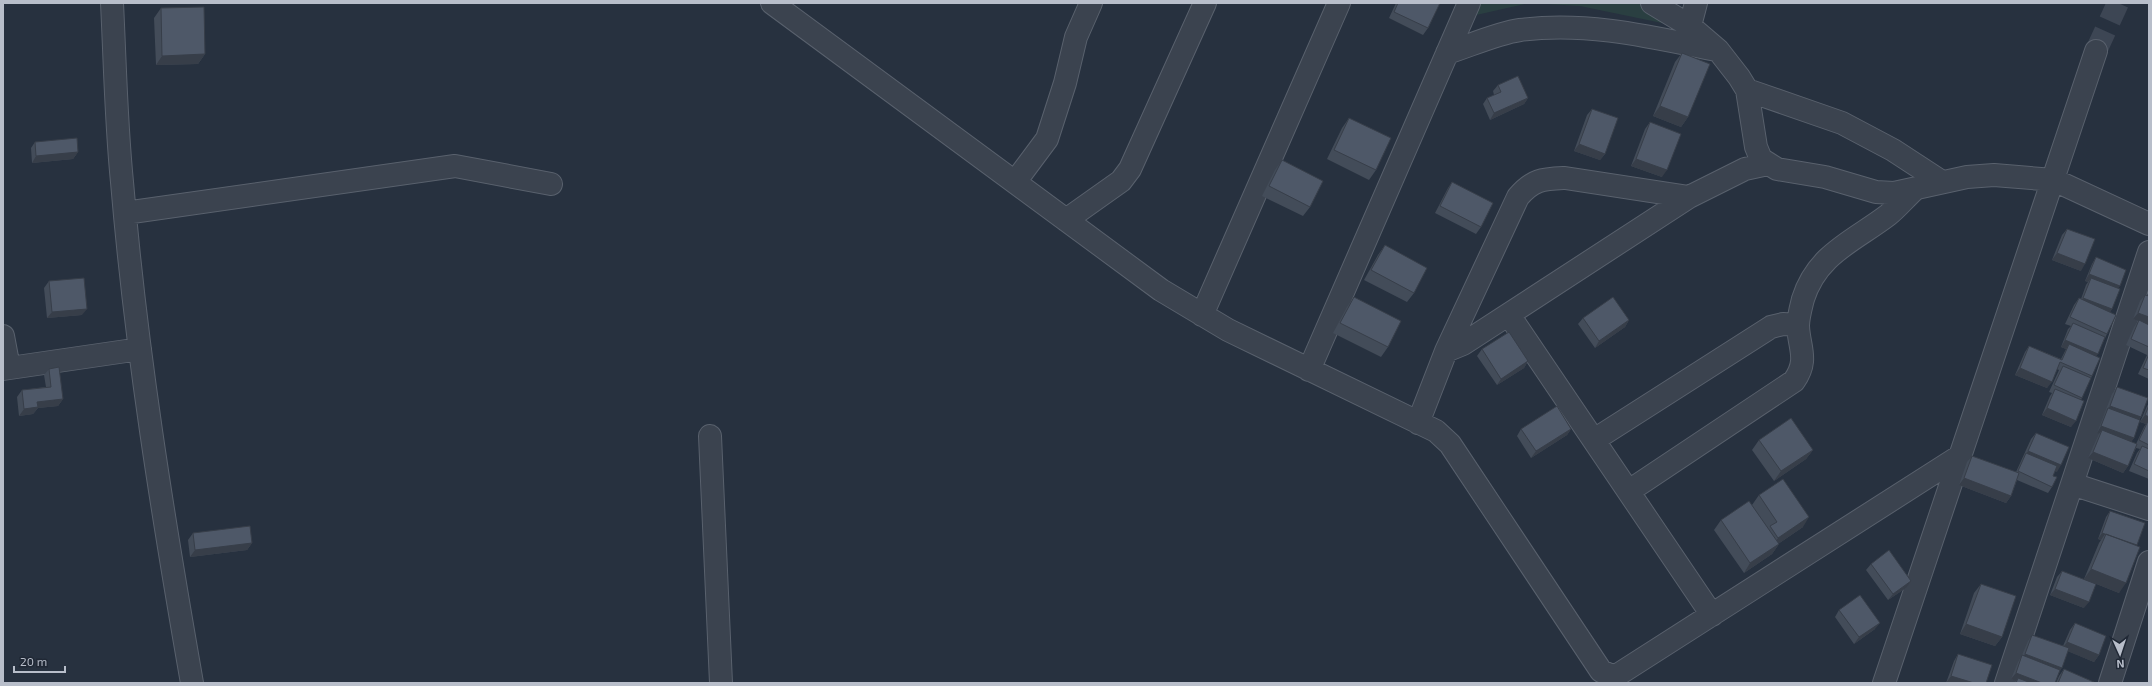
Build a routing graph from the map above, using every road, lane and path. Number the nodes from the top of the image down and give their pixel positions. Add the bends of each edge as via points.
1 (112, 3) edge
2 (772, 3) edge
3 (1091, 3) edge
4 (1205, 3) edge
5 (1339, 3) edge
6 (1469, 3) edge
7 (1652, 3) edge
8 (1696, 3) edge
9 (1690, 26) junction
10 (1718, 50) junction
11 (2096, 51) tunnel mouth
12 (1447, 53) junction
13 (1747, 90) junction
14 (1768, 164) junction
15 (2054, 180) junction
16 (1015, 182) junction
17 (1942, 182) junction
18 (551, 184) dead end
19 (1914, 190) junction
20 (1689, 196) junction
21 (125, 213) junction
22 (1066, 220) junction
23 (2149, 224) edge
24 (2149, 252) edge
25 (1202, 315) junction
26 (1509, 315) junction
27 (1798, 325) junction
28 (3, 336) edge
29 (140, 349) junction
30 (1446, 351) junction
31 (6, 369) edge
32 (1309, 370) junction
33 (1418, 423) junction
34 (710, 436) dead end
35 (1594, 440) junction
36 (1960, 456) junction
37 (2072, 484) junction
38 (1629, 491) junction
39 (2149, 509) edge
40 (2149, 562) edge
41 (1712, 615) junction
42 (192, 683) edge
43 (721, 683) edge
44 (1884, 683) edge
45 (2006, 683) edge
46 (2110, 683) edge

1 - 21 street via 116,102
2 - 16 street
3 - 16 street via 1076,37 1047,139
4 - 22 street via 1130,169 1121,181
5 - 25 street
6 - 12 street
7 - 9 street
8 - 9 street
9 - 10 street
10 - 12 street via 1632,33 1562,26 1518,30
10 - 13 street
11 - 15 street
12 - 32 street
13 - 14 street via 1756,147 1762,159
13 - 17 street via 1842,123 1893,150
14 - 19 street via 1777,169 1825,177 1876,192
14 - 20 street via 1745,169
15 - 17 street via 1994,175
15 - 23 street
15 - 36 street
16 - 22 street
17 - 19 street
18 - 21 street via 455,166
19 - 27 street via 1888,215 1828,257 1815,274 1806,293
20 - 26 street
20 - 30 street via 1565,178 1546,178 1534,182 1518,197
21 - 29 street
22 - 25 street via 1161,290
24 - 37 street
25 - 32 street
26 - 30 street via 1463,344
26 - 35 street
27 - 35 street via 1783,324 1771,327
27 - 38 street via 1803,354 1802,366 1794,381
28 - 31 street
29 - 31 street
29 - 42 street via 155,461
30 - 33 street
32 - 33 street
33 - 41 street via 1436,431 1450,444 1601,671 1612,676 1619,674
34 - 43 street
35 - 38 street
36 - 41 street
36 - 44 street
37 - 39 street
37 - 45 street
38 - 41 street
40 - 46 street

